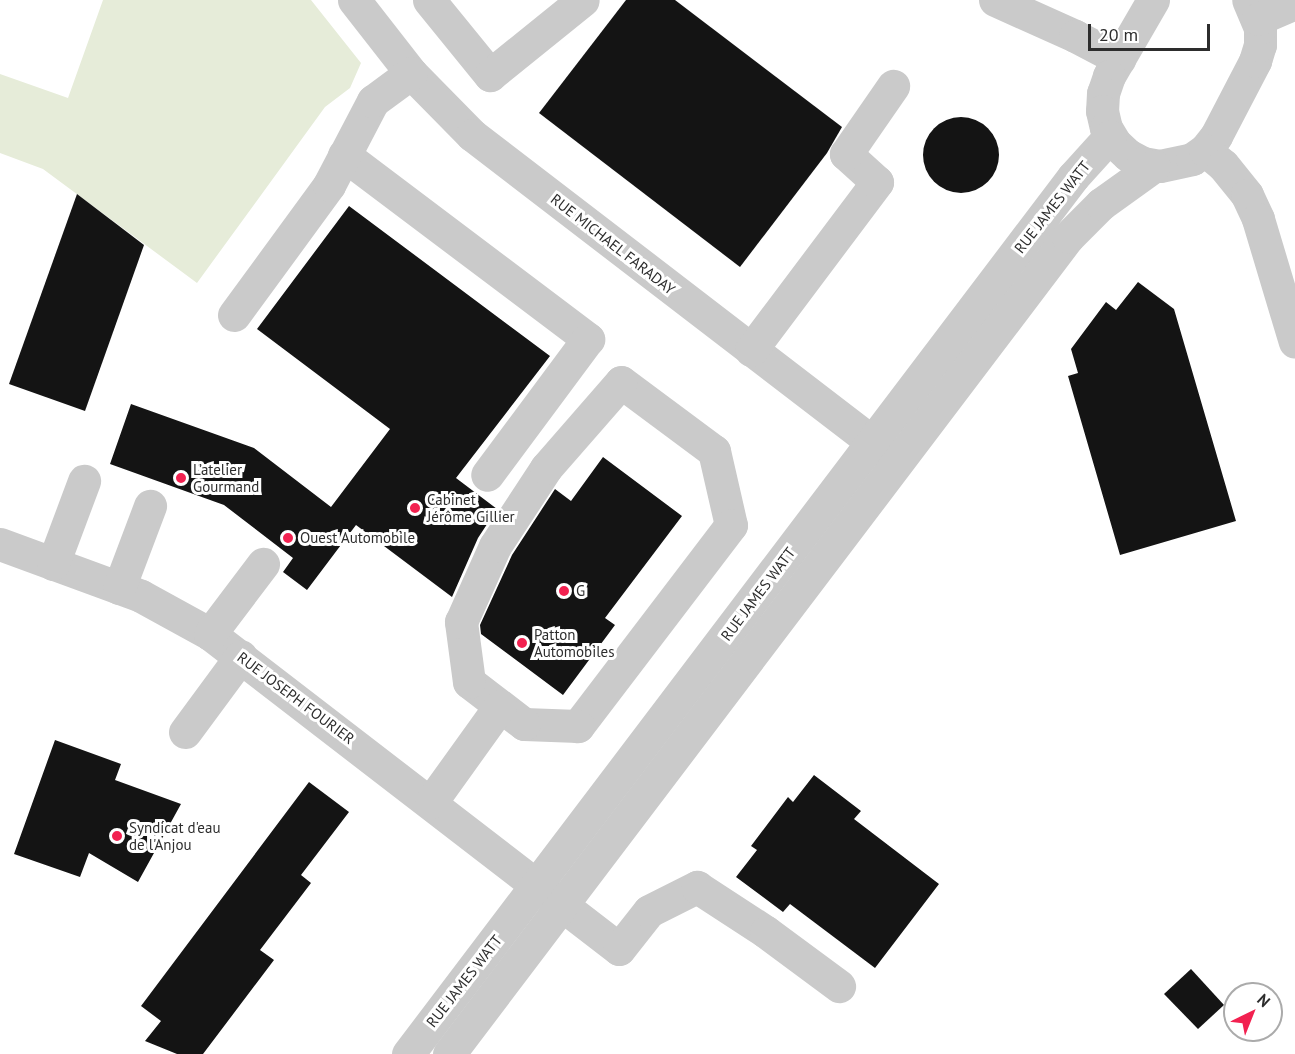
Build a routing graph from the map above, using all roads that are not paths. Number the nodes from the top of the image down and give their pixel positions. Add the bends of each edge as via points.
1 (429, 0) edge
2 (584, 0) edge
3 (995, 0) edge
4 (1153, 0) edge
5 (362, 3) edge
6 (1295, 3) edge
7 (1253, 10) edge
8 (1119, 59) junction
9 (411, 73) junction
10 (893, 86) dead end
11 (1110, 136) junction
12 (1205, 150) junction
13 (344, 155) junction
14 (1154, 166) junction
15 (234, 315) dead end
16 (1295, 342) edge
17 (751, 350) junction
18 (885, 451) junction
19 (487, 476) dead end
20 (84, 480) dead end
21 (150, 506) dead end
22 (0, 544) edge
23 (53, 564) junction
24 (263, 564) dead end
25 (120, 588) junction
26 (210, 634) junction
27 (241, 656) junction
28 (500, 706) junction
29 (185, 732) dead end
30 (431, 802) junction
31 (550, 895) junction
32 (839, 986) dead end
33 (408, 1054) edge
34 (449, 1054) edge

1 - 2 street via 490,75
3 - 8 street
4 - 8 street
5 - 9 street, RUE MICHAEL FARADAY
6 - 7 street
7 - 12 street via 1260,45 1255,61
8 - 11 street via 1103,93 1102,111
9 - 13 street via 373,100
9 - 17 street, RUE MICHAEL FARADAY via 472,135
10 - 17 street via 846,154 877,182
11 - 14 street via 1128,155
11 - 18 street, RUE JAMES WATT via 1073,177
12 - 14 street via 1176,165
12 - 16 street via 1247,195 1258,219
13 - 15 street via 329,185
13 - 19 street via 588,339
14 - 18 street, RUE JAMES WATT via 1079,224
17 - 18 street, RUE MICHAEL FARADAY
18 - 31 street, RUE JAMES WATT
20 - 23 street
21 - 25 street
22 - 23 street, RUE JOSEPH FOURIER
23 - 25 street, RUE JOSEPH FOURIER
24 - 26 street
25 - 26 street, RUE JOSEPH FOURIER via 172,611
26 - 27 street, RUE JOSEPH FOURIER
27 - 29 street
27 - 30 street, RUE JOSEPH FOURIER
28 - 28 street via 469,682 461,622 495,546 546,468 621,382 714,452 731,525 578,726 524,724
28 - 30 street
30 - 31 street, RUE JOSEPH FOURIER
31 - 32 street, RUE JOSEPH FOURIER via 620,949 649,911 697,886
31 - 33 street, RUE JAMES WATT
31 - 34 street, RUE JAMES WATT

